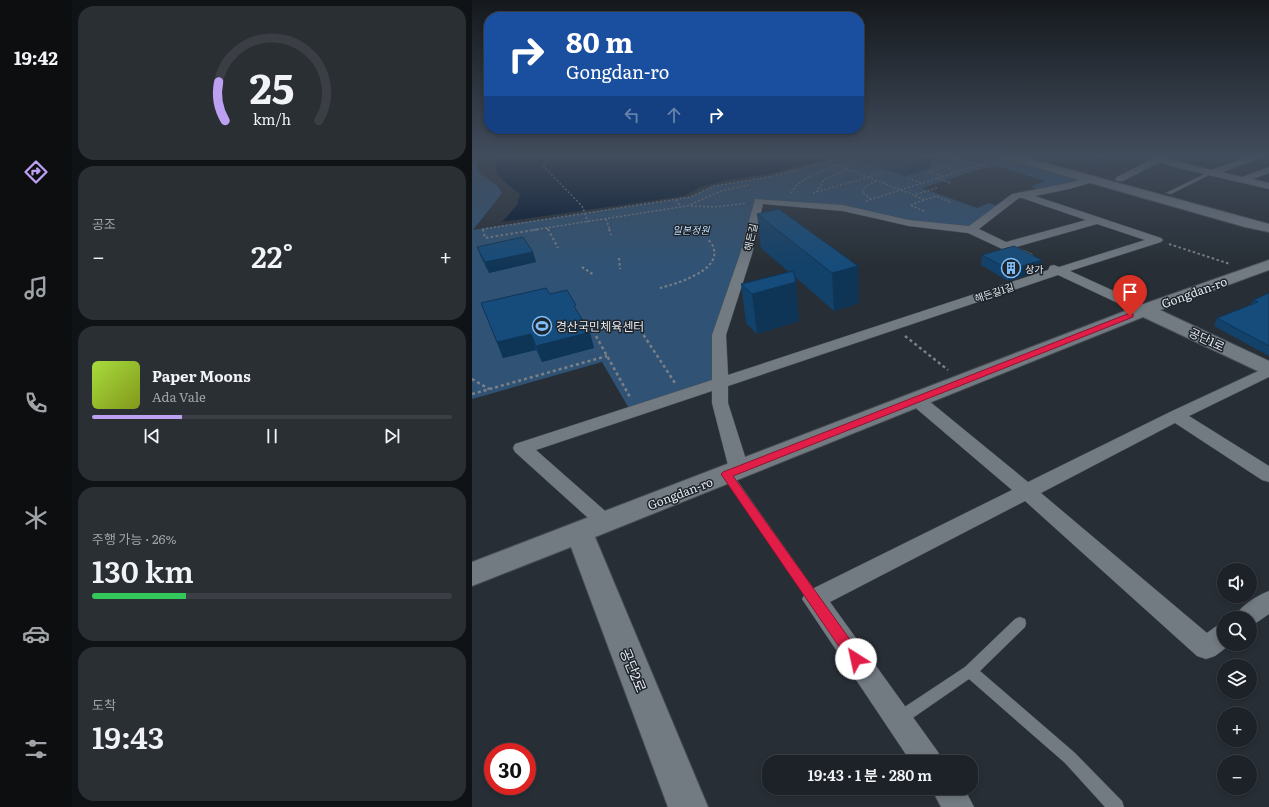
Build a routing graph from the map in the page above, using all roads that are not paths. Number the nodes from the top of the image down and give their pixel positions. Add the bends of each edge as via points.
1 (1035, 193) edge
2 (1136, 193) edge
3 (1169, 193) edge
4 (1023, 195) junction
5 (1098, 220) junction
6 (1269, 220) edge
7 (1269, 228) edge
8 (971, 230) junction
9 (1005, 246) junction
10 (1260, 268) edge
11 (1058, 270) junction
12 (1144, 310) junction
13 (1269, 370) edge
14 (720, 383) junction
15 (917, 400) junction
16 (1176, 416) junction
17 (733, 472) junction
18 (1269, 474) edge
19 (1026, 492) junction
20 (592, 527) junction
21 (472, 574) edge
22 (814, 599) junction
23 (1269, 601) edge
24 (1255, 611) edge
25 (1020, 623) dead end
26 (1217, 640) edge
27 (970, 671) junction
28 (898, 720) junction
29 (923, 755) edge
30 (951, 795) edge
31 (688, 807) edge
32 (959, 807) edge
33 (1116, 807) edge

1 - 4 street
2 - 7 main road
3 - 6 main road
4 - 5 street
4 - 8 street via 1016,196
5 - 9 street
5 - 11 street, 해든길1길 via 1157,240
8 - 9 street
8 - 14 street, 해든길 via 909,224 843,208 787,199 759,201 746,254 719,335
9 - 11 street
10 - 12 main road, Gongdan-ro
11 - 12 street
11 - 14 street, 해든길1길
12 - 13 main road, 공단1로
12 - 15 main road, Gongdan-ro
13 - 16 street
14 - 17 street, 해든길 via 720,403
14 - 20 street, 해든길1길 via 522,448
15 - 17 main road, Gongdan-ro
15 - 19 street
16 - 18 street
16 - 19 street
17 - 20 main road, Gongdan-ro
17 - 22 lane
19 - 22 street
19 - 26 street via 1206,648
20 - 21 main road, Gongdan-ro
20 - 31 main road, 공단2로
22 - 28 street
23 - 24 street
25 - 27 lane
27 - 28 lane
27 - 33 lane via 1070,758
28 - 29 street
30 - 32 street

